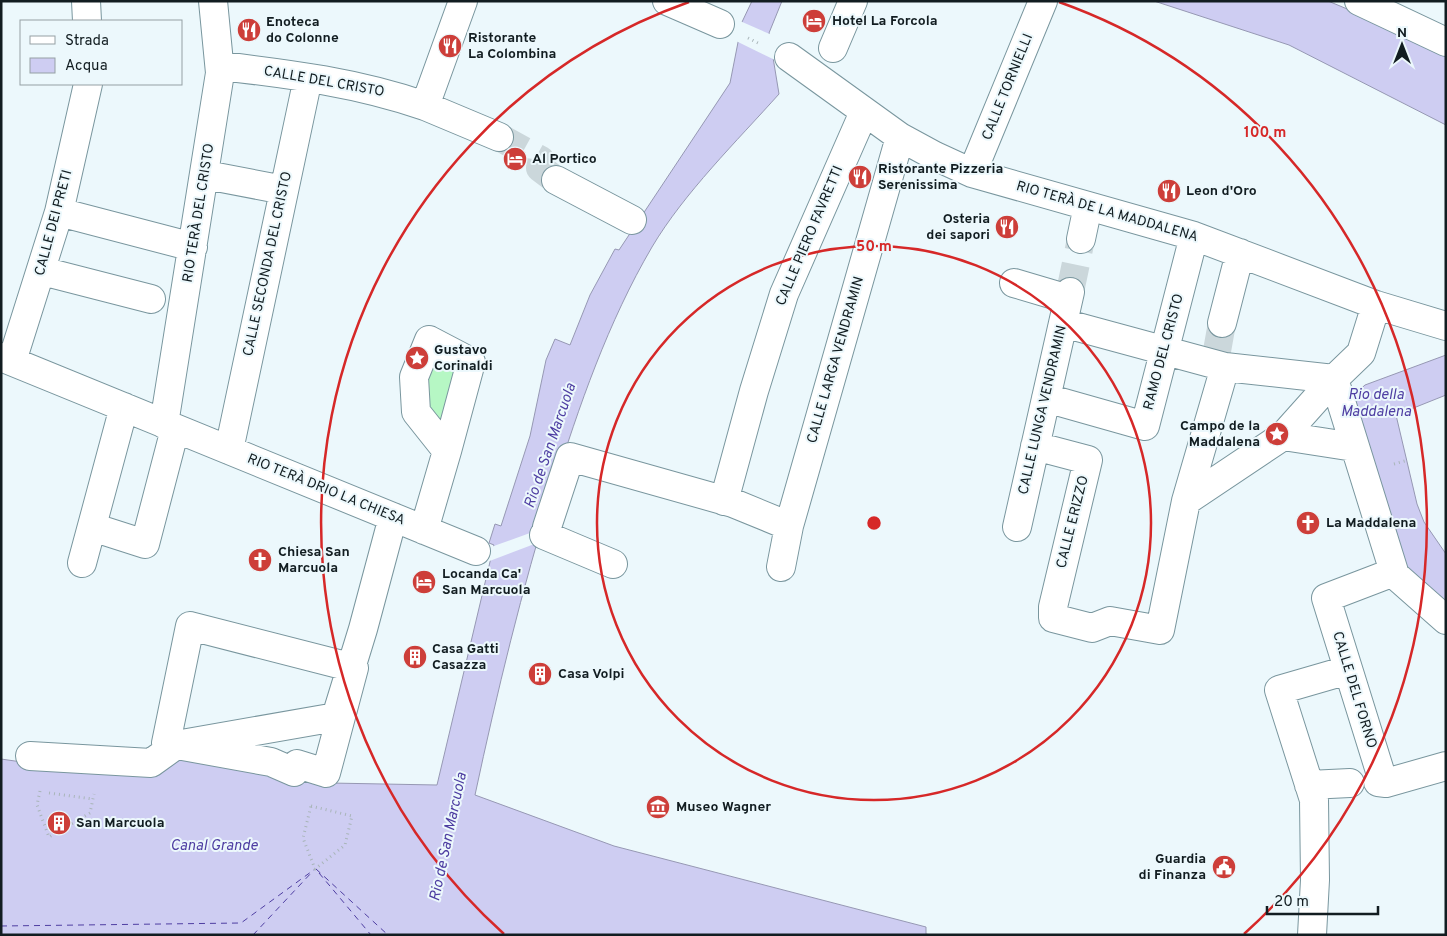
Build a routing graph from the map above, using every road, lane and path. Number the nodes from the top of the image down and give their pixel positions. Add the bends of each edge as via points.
1 (86, 1) edge
2 (213, 1) edge
3 (463, 1) edge
4 (853, 1) edge
5 (1043, 1) edge
6 (1359, 1) edge
7 (684, 4) edge
8 (87, 20) edge
9 (720, 24) dead end
10 (751, 39) dead end
11 (1446, 42) edge
12 (761, 44) dead end
13 (789, 57) dead end
14 (825, 65) junction
15 (221, 66) junction
16 (308, 78) junction
17 (88, 85) edge
18 (425, 106) junction
19 (864, 112) junction
20 (499, 137) tunnel mouth
21 (900, 137) junction
22 (972, 173) junction
23 (206, 175) junction
24 (556, 180) tunnel mouth
25 (284, 190) junction
26 (1088, 206) junction
27 (59, 212) junction
28 (632, 220) dead end
29 (1194, 236) junction
30 (1081, 240) tunnel mouth
31 (194, 247) junction
32 (1240, 253) junction
33 (42, 271) junction
34 (1014, 283) dead end
35 (169, 303) junction
36 (1067, 304) junction
37 (1376, 305) junction
38 (1222, 323) tunnel mouth
39 (1446, 326) edge
40 (1165, 352) junction
41 (7, 359) edge
42 (1219, 361) junction
43 (1334, 378) junction
44 (1046, 398) junction
45 (124, 407) junction
46 (169, 426) junction
47 (1283, 436) junction
48 (1035, 446) junction
49 (1354, 447) junction
50 (229, 450) junction
51 (447, 451) dead end
52 (1408, 460) dead end
53 (1402, 462) dead end
54 (1186, 501) junction
55 (728, 502) junction
56 (393, 517) junction
57 (789, 526) junction
58 (92, 527) junction
59 (1017, 527) dead end
60 (424, 530) junction
61 (476, 551) dead end
62 (82, 563) dead end
63 (613, 564) dead end
64 (781, 567) dead end
65 (1395, 574) junction
66 (1446, 620) edge
67 (352, 667) junction
68 (1348, 670) junction
69 (336, 717) junction
70 (176, 745) junction
71 (30, 756) dead end
72 (1446, 766) edge
73 (322, 772) junction
74 (1350, 783) dead end
75 (1309, 785) junction
76 (314, 798) dead end
77 (92, 799) dead end
78 (311, 806) junction
79 (90, 813) dead end
80 (1312, 935) edge

1 - 8 street
2 - 15 street, RIO TERÀ DEL CRISTO
3 - 18 street
4 - 14 street
5 - 22 street, CALLE TORNIELLI
6 - 11 street
7 - 9 street
10 - 12 path
13 - 14 street, RIO TERÀ DE LA MADDALENA
14 - 19 street, RIO TERÀ DE LA MADDALENA
15 - 16 street, CALLE DEL CRISTO
15 - 23 street, RIO TERÀ DEL CRISTO
16 - 18 street, CALLE DEL CRISTO via 385,92
16 - 25 street, CALLE SECONDA DEL CRISTO
17 - 27 street, CALLE DEI PRETI
18 - 20 street, CALLE DEL CRISTO
19 - 21 street, RIO TERÀ DE LA MADDALENA
19 - 55 street, CALLE PIERO FAVRETTI via 784,294 754,391
21 - 22 street, RIO TERÀ DE LA MADDALENA
21 - 57 street, CALLE LARGA VENDRAMIN
22 - 26 street, RIO TERÀ DE LA MADDALENA
23 - 25 street
23 - 31 street, RIO TERÀ DEL CRISTO
24 - 28 street
25 - 50 street, CALLE SECONDA DEL CRISTO
26 - 29 street, RIO TERÀ DE LA MADDALENA
26 - 30 street
27 - 31 street
27 - 33 street, CALLE DEI PRETI
29 - 32 street, RIO TERÀ DE LA MADDALENA
29 - 40 street, RAMO DEL CRISTO
31 - 35 street, RIO TERÀ DEL CRISTO
32 - 37 street, RIO TERÀ DE LA MADDALENA
32 - 38 street
33 - 35 street
33 - 41 street, CALLE DEI PRETI
34 - 36 street
35 - 46 street, RIO TERÀ DEL CRISTO
36 - 40 street
36 - 44 street, CALLE LUNGA VENDRAMIN
37 - 39 street, RIO TERÀ DE LA MADDALENA
37 - 43 street via 1361,353
40 - 42 street
40 - 44 street, RAMO DEL CRISTO via 1145,426
41 - 45 street, RIO TERÀ DRIO LA CHIESA
42 - 43 street
42 - 54 street via 1202,419 1196,418 1181,500
43 - 47 street
43 - 49 street
44 - 48 street, CALLE LUNGA VENDRAMIN
45 - 46 street, RIO TERÀ DRIO LA CHIESA
45 - 58 street
46 - 50 street, RIO TERÀ DRIO LA CHIESA
46 - 58 street via 164,473 145,544
47 - 49 street
47 - 54 street
48 - 54 street, CALLE ERIZZO via 1088,460 1052,618 1092,628 1110,622 1160,630
48 - 59 street, CALLE LUNGA VENDRAMIN
49 - 65 street
50 - 56 street, RIO TERÀ DRIO LA CHIESA
51 - 60 street
52 - 53 path
55 - 57 street
55 - 63 street via 570,457 545,531
56 - 60 street, RIO TERÀ DRIO LA CHIESA
56 - 67 street
57 - 64 street, CALLE LARGA VENDRAMIN
58 - 62 street
60 - 61 street, RIO TERÀ DRIO LA CHIESA
65 - 66 street
65 - 68 street, CALLE DEL FORNO via 1326,598
67 - 69 street
67 - 70 street via 190,626 166,743
67 - 73 street via 326,773
68 - 72 street, CALLE DEL FORNO via 1380,782
68 - 75 street via 1279,690
69 - 70 street
69 - 73 street
70 - 71 street via 152,763
70 - 73 street via 271,762 294,772 296,764
74 - 75 street
75 - 80 street via 1314,800
76 - 78 path
77 - 79 path via 38,791 37,805 49,837
78 - 78 path via 352,816 345,845 315,869 303,838

